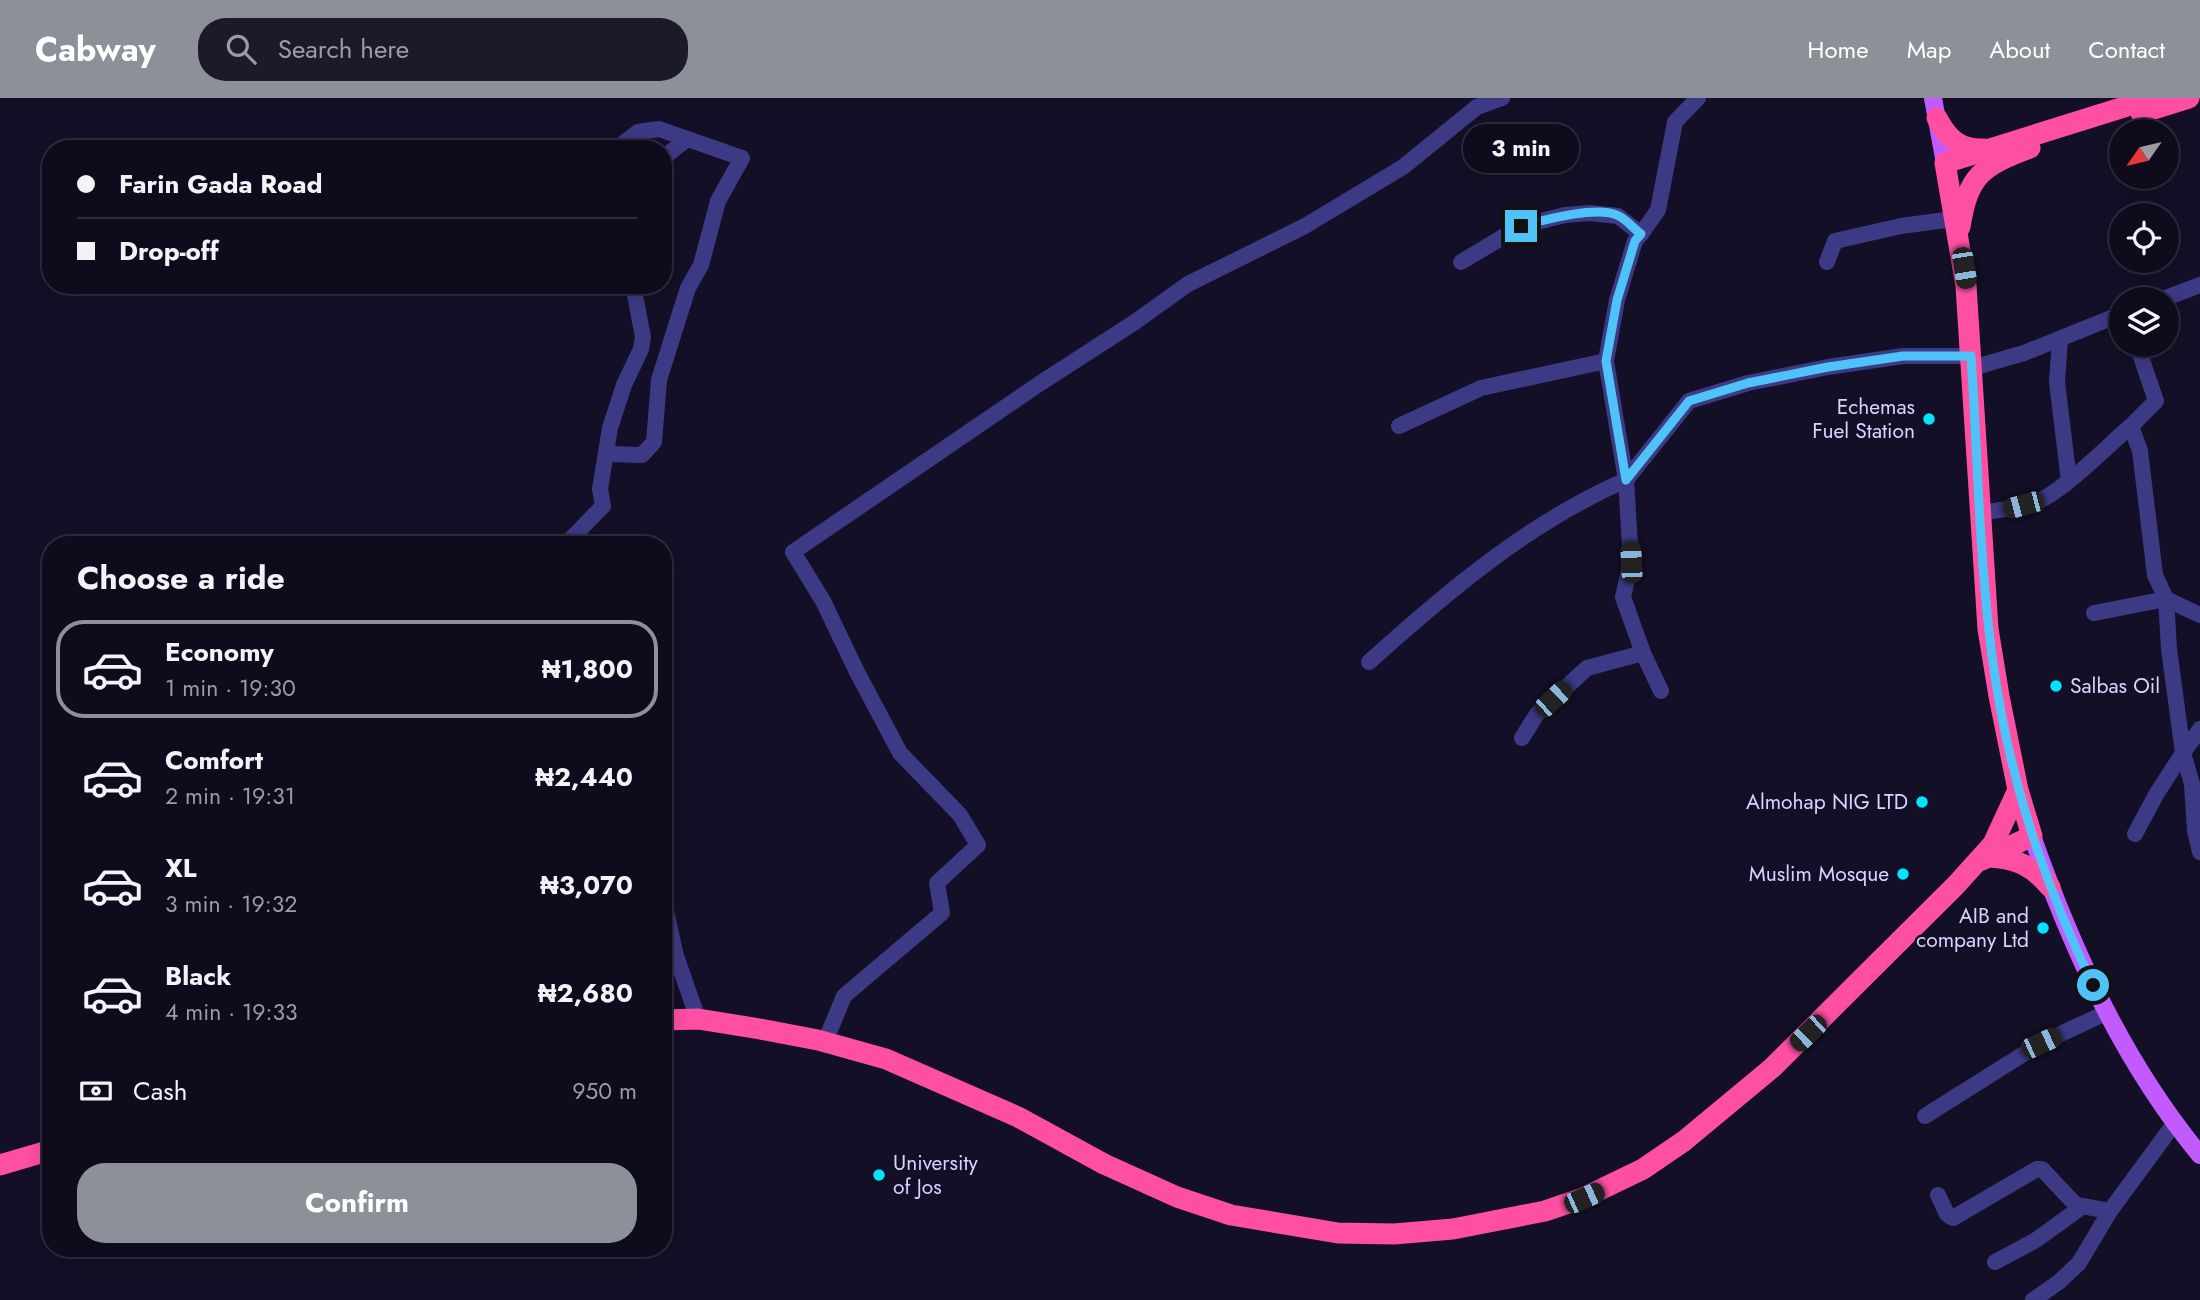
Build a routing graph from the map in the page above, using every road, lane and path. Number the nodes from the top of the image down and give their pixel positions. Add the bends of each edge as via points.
1 (1502, 98) edge
2 (1698, 98) edge
3 (2153, 98) edge
4 (2189, 98) edge
5 (1935, 108) edge
6 (687, 139) junction
7 (628, 140) edge
8 (1986, 149) junction
9 (672, 151) edge
10 (1945, 163) junction
11 (1953, 219) junction
12 (1641, 234) junction
13 (1958, 241) junction
14 (1461, 262) dead end
15 (1827, 262) dead end
16 (2200, 285) edge
17 (2179, 293) edge
18 (635, 294) edge
19 (2109, 319) edge
20 (2060, 339) junction
21 (2141, 357) edge
22 (1606, 361) junction
23 (1971, 362) junction
24 (1399, 426) dead end
25 (2131, 426) junction
26 (608, 454) junction
27 (1626, 480) junction
28 (2068, 481) junction
29 (1981, 513) junction
30 (574, 536) edge
31 (2166, 599) junction
32 (2094, 614) dead end
33 (2200, 615) edge
34 (1643, 653) junction
35 (1369, 662) dead end
36 (1661, 691) dead end
37 (2200, 729) edge
38 (1522, 738) dead end
39 (2183, 753) junction
40 (2196, 783) edge
41 (2018, 790) junction
42 (2029, 830) junction
43 (2136, 834) dead end
44 (2200, 852) edge
45 (1987, 854) junction
46 (2050, 887) junction
47 (672, 938) edge
48 (2108, 1012) junction
49 (698, 1019) junction
50 (672, 1020) edge
51 (825, 1042) junction
52 (1925, 1116) dead end
53 (2174, 1124) junction
54 (42, 1153) edge
55 (2200, 1155) edge
56 (0, 1165) edge
57 (1938, 1195) dead end
58 (2083, 1206) junction
59 (2110, 1211) junction
60 (1995, 1262) dead end
61 (2033, 1300) edge

1 - 51 street via 1477,107 1403,167 1326,213 1188,284 793,552 900,753 960,815 978,845 937,883 942,913 844,996
2 - 12 street via 1675,122 1658,210
3 - 8 highway
4 - 13 highway via 1994,164 1972,183
5 - 8 highway via 1948,136 1959,146
5 - 10 main road
6 - 7 street via 659,129 638,132
6 - 9 street
6 - 26 street via 743,158 718,201 701,265 688,288 659,380 654,442 642,455
8 - 10 highway
10 - 11 highway
11 - 13 highway
11 - 15 street via 1835,240
12 - 14 street via 1618,216 1564,215 1521,226
12 - 22 street via 1617,300
13 - 23 highway
16 - 17 street
18 - 26 street via 641,349 624,385
19 - 20 street
20 - 23 street
20 - 28 street via 2057,382
21 - 25 street via 2156,401
22 - 24 street via 1480,388
22 - 27 street
23 - 27 street via 1903,356 1748,383 1689,401
23 - 29 highway
25 - 28 street
25 - 31 street via 2140,451 2155,575
26 - 30 street via 600,489 603,506
27 - 34 street via 1631,562 1623,597
27 - 35 street via 1596,493 1496,555
28 - 29 street via 2038,501
29 - 41 highway via 1993,665
31 - 32 street
31 - 33 street
31 - 39 street
34 - 36 street
34 - 38 street via 1587,668 1536,714
37 - 39 street
39 - 40 street
39 - 43 street
40 - 44 street via 2195,831
41 - 42 highway
41 - 45 highway
42 - 45 highway
42 - 46 main road
45 - 46 highway via 2030,866
45 - 51 highway via 1772,1068 1684,1141 1643,1169 1584,1198 1545,1211 1453,1229 1338,1233 1231,1215 1104,1164 1018,1118 886,1059
46 - 48 main road
47 - 49 street
48 - 52 street via 2041,1043
48 - 53 main road
49 - 50 highway
49 - 51 highway
53 - 55 main road
53 - 59 street
54 - 56 highway
57 - 58 street via 1953,1218 2037,1169 2072,1202
58 - 59 street
58 - 60 street
59 - 61 street via 2079,1263

